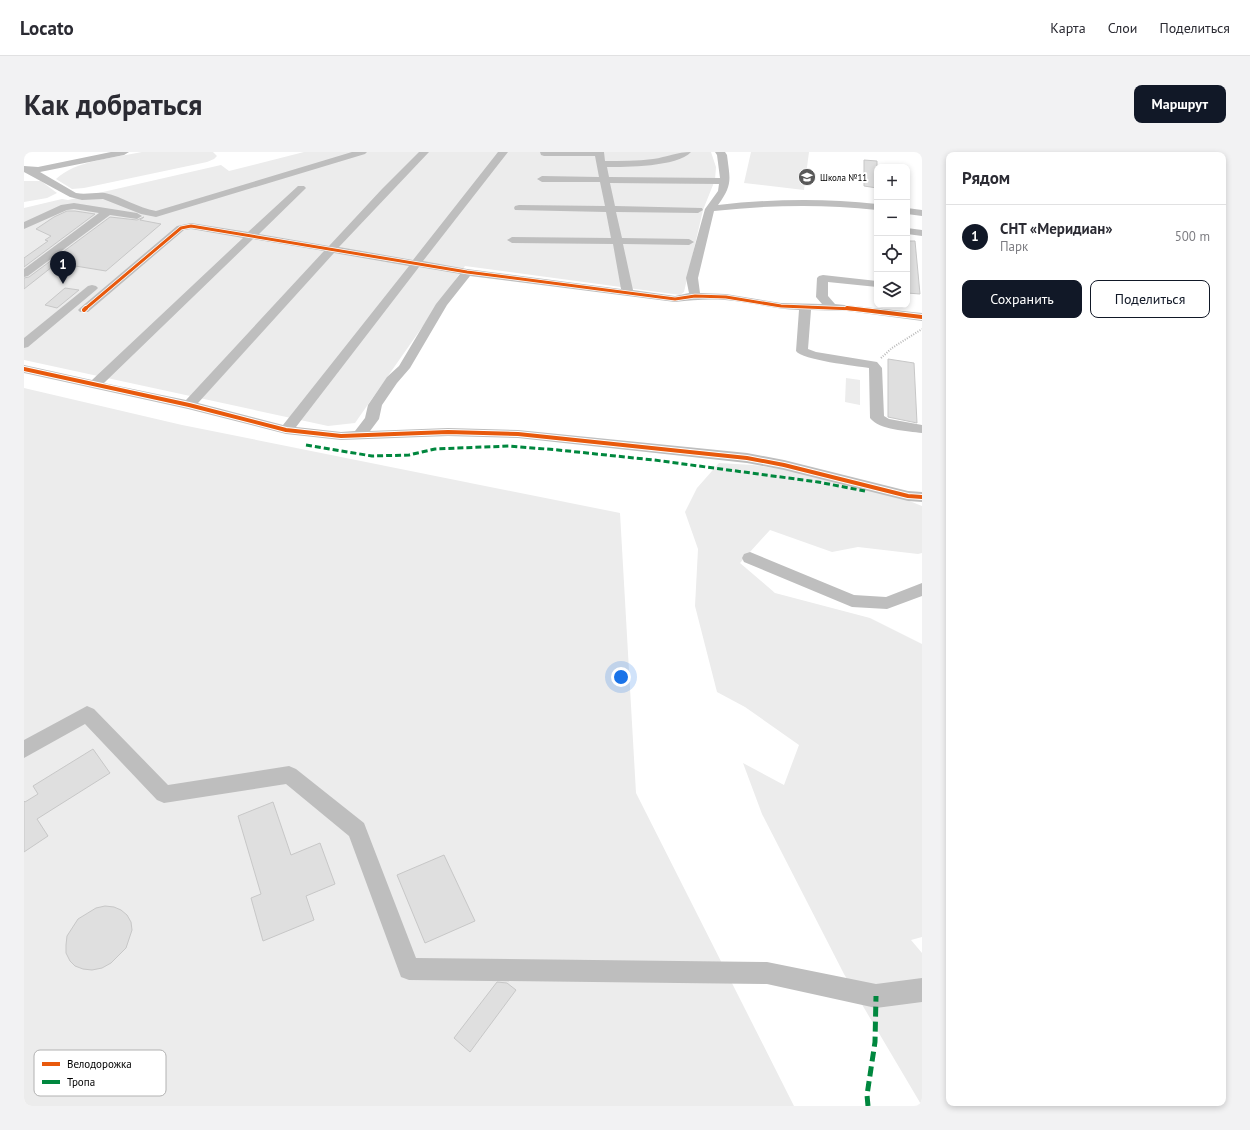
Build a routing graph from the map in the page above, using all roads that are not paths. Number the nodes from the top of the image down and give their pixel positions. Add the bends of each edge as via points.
1 (124, 152) edge
2 (362, 152) edge
3 (424, 152) edge
4 (503, 152) edge
5 (686, 152) edge
6 (720, 152) edge
7 (544, 153) dead end
8 (599, 153) edge
9 (601, 164) junction
10 (24, 169) edge
11 (542, 179) dead end
12 (604, 179) junction
13 (301, 188) dead end
14 (728, 191) junction
15 (748, 204) junction
16 (874, 207) edge
17 (519, 208) dead end
18 (710, 208) junction
19 (610, 209) junction
20 (698, 210) dead end
21 (108, 211) junction
22 (910, 211) edge
23 (922, 213) edge
24 (24, 226) edge
25 (910, 231) edge
26 (922, 233) edge
27 (251, 236) junction
28 (512, 240) dead end
29 (617, 240) junction
30 (689, 242) dead end
31 (333, 250) junction
32 (417, 263) junction
33 (514, 271) dead end
34 (467, 272) junction
35 (24, 274) edge
36 (110, 274) dead end
37 (98, 284) dead end
38 (874, 284) edge
39 (627, 288) junction
40 (695, 296) junction
41 (805, 306) junction
42 (831, 307) junction
43 (84, 310) dead end
44 (922, 317) edge
45 (24, 344) edge
46 (24, 369) edge
47 (94, 385) junction
48 (189, 405) junction
49 (922, 429) edge
50 (286, 430) junction
51 (359, 435) junction
52 (922, 497) edge
53 (750, 558) dead end
54 (921, 591) edge
55 (24, 750) edge
56 (922, 990) edge

1 - 10 street via 38,170
2 - 10 street via 156,214 103,196 73,195
3 - 31 street via 385,191
4 - 32 street
5 - 9 street via 651,163
6 - 14 street
7 - 8 street
8 - 9 street
9 - 12 street
11 - 12 street
12 - 14 street
12 - 19 street
13 - 27 street
14 - 15 street
14 - 18 street
15 - 16 street via 848,204
15 - 18 street
17 - 19 street
18 - 40 street via 692,278
19 - 20 street
19 - 29 street
21 - 24 street via 69,206
21 - 35 street
21 - 36 street via 171,221 172,224
22 - 23 street
25 - 26 street
27 - 31 street
27 - 43 street via 191,226 180,228
27 - 47 street
28 - 29 street
29 - 30 street
29 - 39 street
31 - 32 street
31 - 48 street
32 - 34 street
32 - 50 street
33 - 39 street
34 - 39 street
34 - 51 street via 442,304 404,368 392,380 375,405 372,419
37 - 45 street
38 - 42 street via 823,278 822,297
39 - 40 street via 676,299
40 - 41 street via 726,297 781,306
41 - 42 street
41 - 49 street via 802,350 813,355 873,364 876,368 877,418 885,423
42 - 44 street
46 - 47 street
47 - 48 street
48 - 50 street
50 - 51 street via 341,436
51 - 52 street via 448,432 518,434 747,458 908,496
53 - 54 street via 852,601 887,603
55 - 56 street via 87,714 164,794 289,775 357,830 409,969 767,973 876,996

